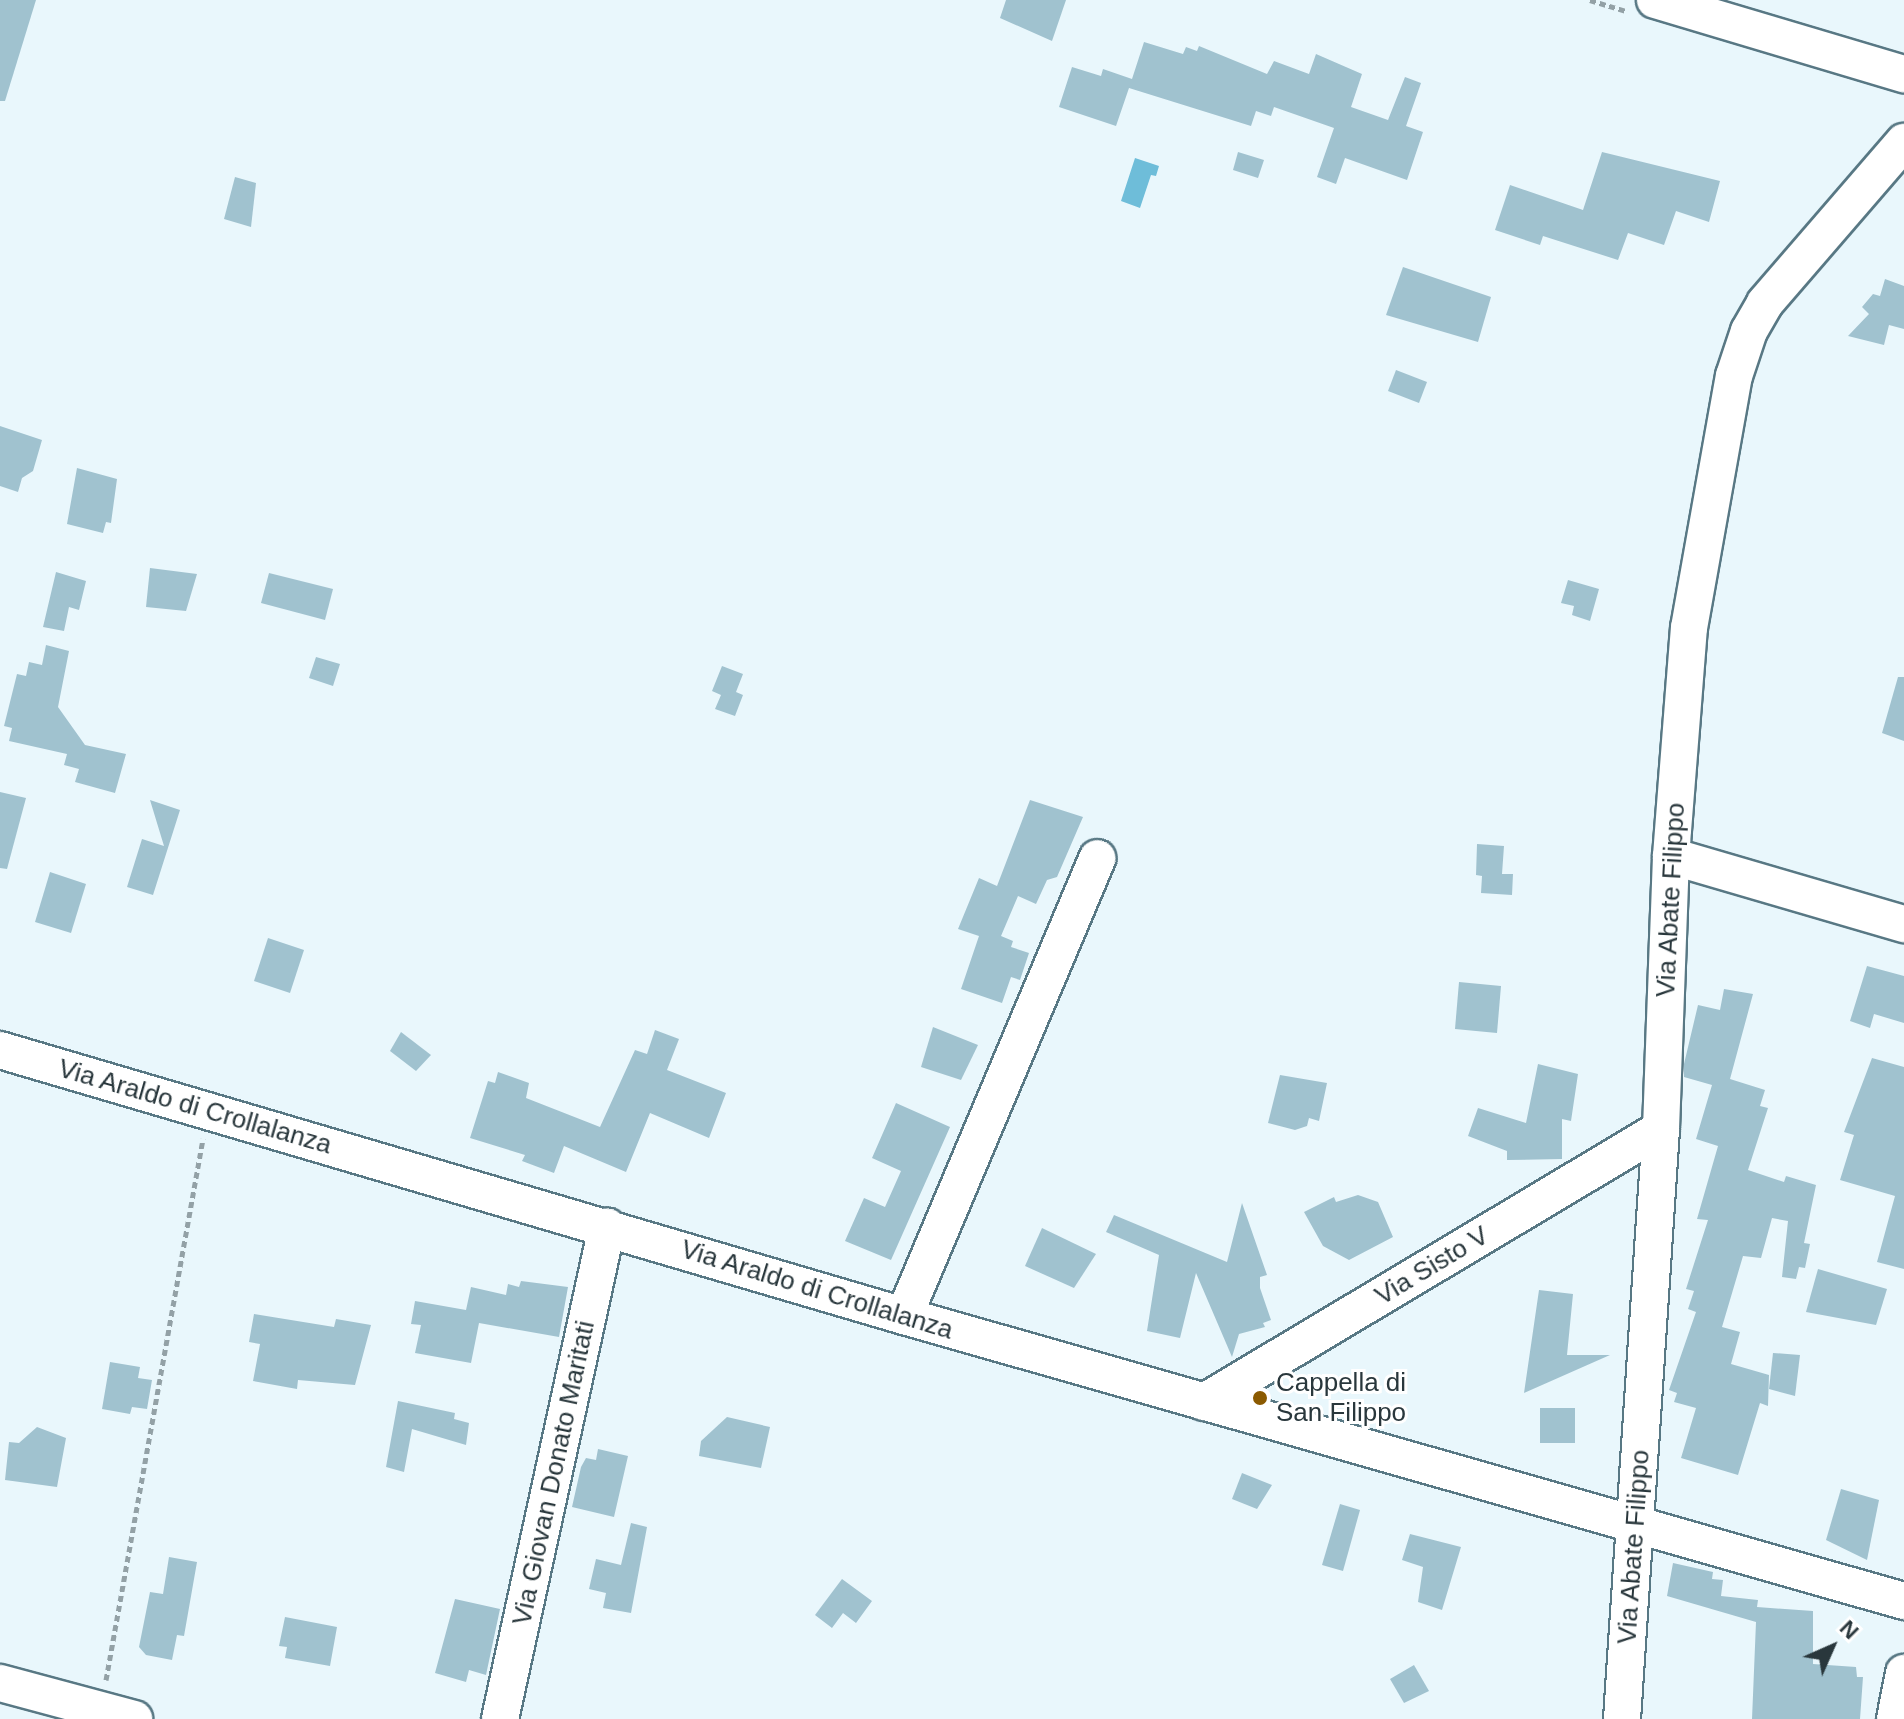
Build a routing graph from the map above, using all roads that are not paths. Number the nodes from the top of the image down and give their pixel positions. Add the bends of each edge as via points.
1 (1655, 0) edge
2 (1904, 74) edge
3 (1904, 142) edge
4 (1671, 856) junction
5 (1097, 858) dead end
6 (1904, 924) edge
7 (0, 1050) edge
8 (1661, 1129) junction
9 (607, 1227) junction
10 (904, 1316) junction
11 (1204, 1402) junction
12 (1635, 1526) junction
13 (1904, 1601) edge
14 (1904, 1673) edge
15 (0, 1683) edge
16 (117, 1714) edge
17 (500, 1719) edge
18 (1622, 1719) edge
19 (1895, 1719) edge

1 - 2 street
3 - 4 street, Via Abate Filippo via 1765,303 1734,376 1689,628
4 - 6 street
4 - 8 street, Via Abate Filippo
5 - 10 street
7 - 9 street, Via Araldo di Crollalanza
8 - 11 street, Via Sisto V
8 - 12 street, Via Abate Filippo
9 - 10 street, Via Araldo di Crollalanza
9 - 17 street, Via Giovan Donato Maritati
10 - 11 street, Via Araldo di Crollalanza
11 - 12 street, Via Araldo di Crollalanza
12 - 13 street, Via Araldo di Crollalanza
12 - 18 street, Via Abate Filippo
14 - 19 street
15 - 16 street

